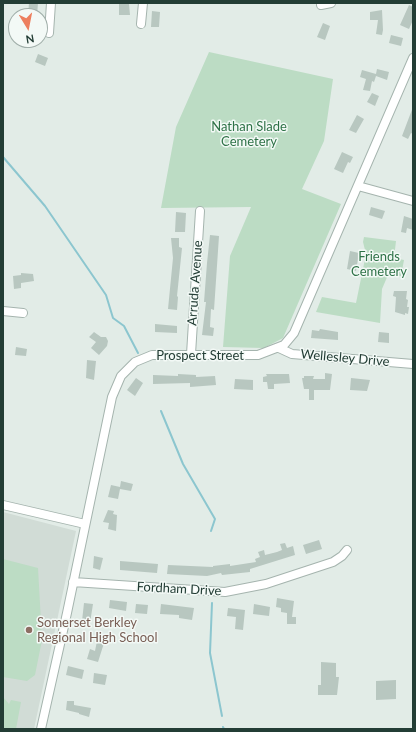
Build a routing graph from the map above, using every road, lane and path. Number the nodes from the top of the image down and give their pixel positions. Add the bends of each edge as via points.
1 (52, 3) edge
2 (143, 3) edge
3 (331, 3) edge
4 (321, 5) dead end
5 (141, 24) dead end
6 (49, 33) dead end
7 (413, 58) edge
8 (358, 186) junction
9 (413, 201) edge
10 (200, 211) dead end
11 (3, 311) edge
12 (22, 313) dead end
13 (278, 348) junction
14 (191, 354) junction
15 (413, 364) edge
16 (3, 505) edge
17 (85, 524) junction
18 (347, 550) dead end
19 (73, 582) junction
20 (40, 729) edge

1 - 6 street
2 - 5 street
3 - 4 street
7 - 8 street, Prospect Street
8 - 9 street
8 - 13 street, Prospect Street via 293,335
10 - 14 street, Arruda Avenue
11 - 12 street
13 - 14 street, Prospect Street via 258,355
13 - 15 street, Wellesley Drive via 292,354
14 - 17 street, Prospect Street via 152,355 142,358 121,376 112,397
16 - 17 street
17 - 19 street, Prospect Street
18 - 19 street, Fordham Drive via 332,562 266,584 234,591 207,593
19 - 20 street, Prospect Street

